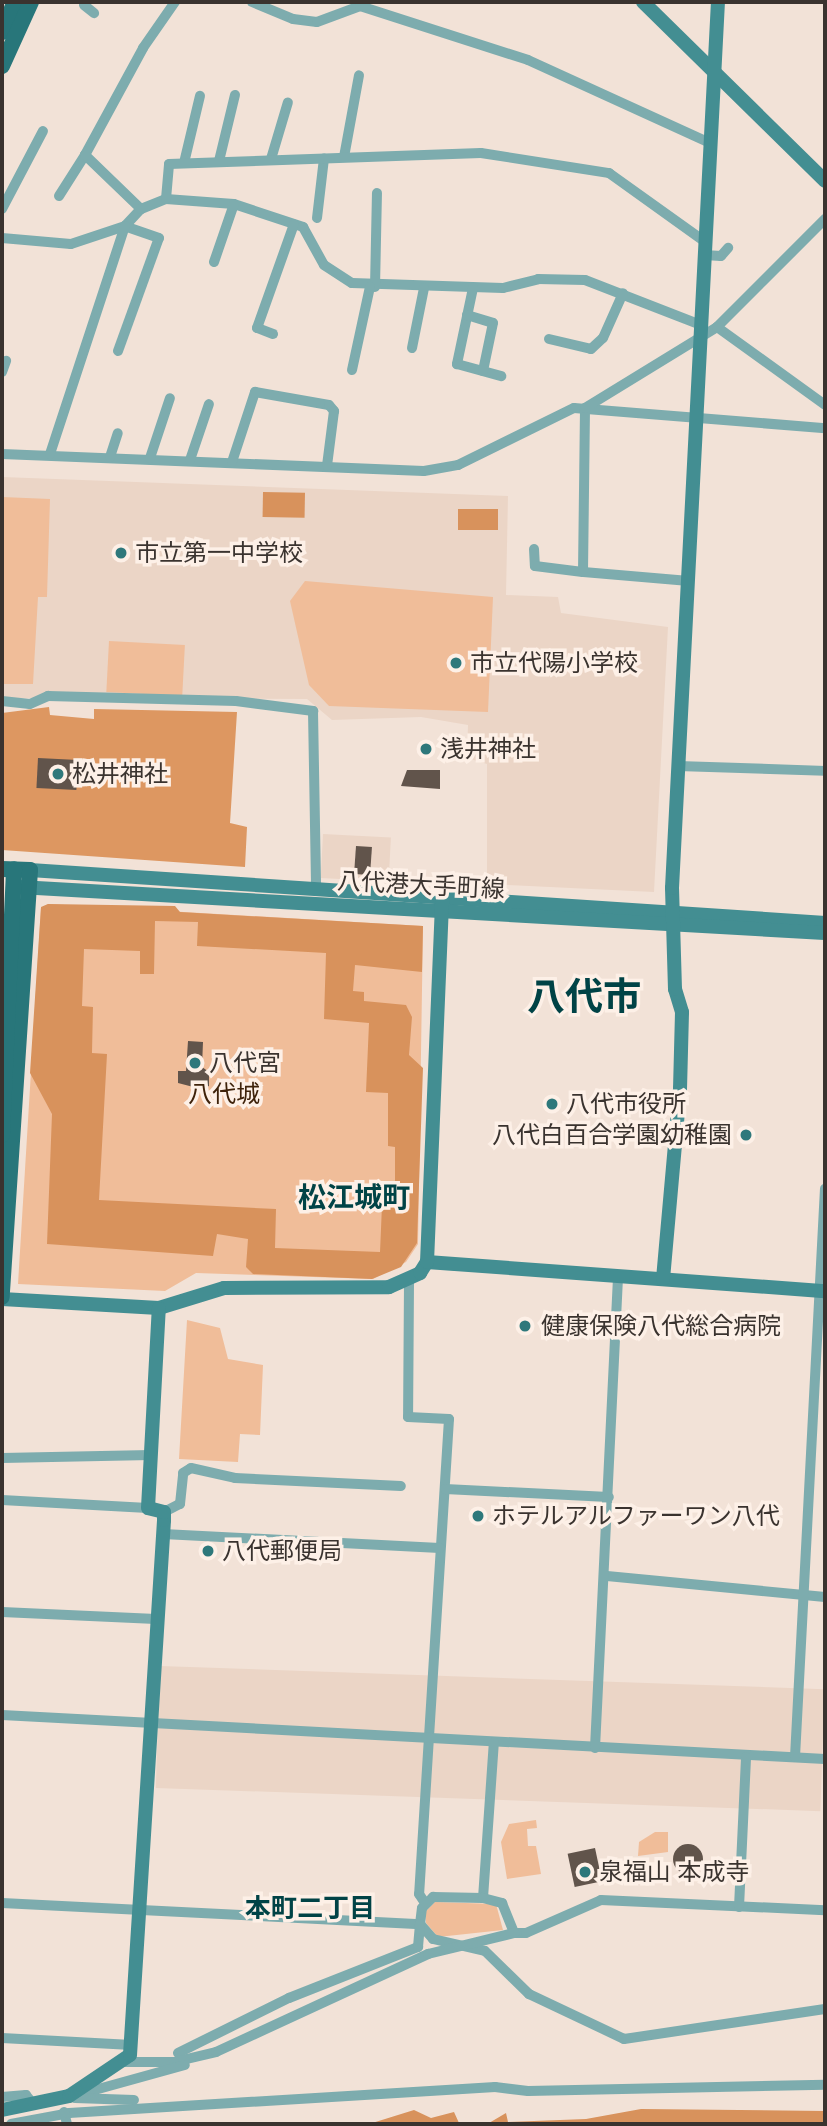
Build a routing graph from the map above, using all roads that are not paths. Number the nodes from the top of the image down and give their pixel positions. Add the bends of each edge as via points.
1 (15, 2) edge
2 (31, 2) edge
3 (175, 2) edge
4 (253, 2) edge
5 (643, 2) edge
6 (718, 2) edge
7 (358, 4) edge
8 (2, 32) edge
9 (2, 66) edge
10 (713, 72) junction
11 (359, 75) dead end
12 (235, 95) dead end
13 (200, 96) dead end
14 (288, 102) dead end
15 (43, 131) dead end
16 (710, 142) junction
17 (85, 155) junction
18 (344, 157) junction
19 (324, 158) junction
20 (271, 159) junction
21 (219, 161) junction
22 (184, 163) junction
23 (825, 181) edge
24 (377, 193) dead end
25 (59, 195) dead end
26 (166, 199) junction
27 (234, 204) junction
28 (2, 209) edge
29 (141, 209) junction
30 (317, 218) dead end
31 (825, 219) edge
32 (294, 224) junction
33 (125, 226) junction
34 (2, 239) edge
35 (704, 248) junction
36 (728, 248) dead end
37 (214, 262) dead end
38 (372, 287) junction
39 (424, 288) junction
40 (473, 288) junction
41 (622, 293) junction
42 (467, 316) junction
43 (717, 327) junction
44 (701, 331) junction
45 (273, 334) dead end
46 (550, 339) dead end
47 (412, 348) dead end
48 (118, 351) dead end
49 (352, 370) dead end
50 (483, 371) junction
51 (501, 376) dead end
52 (170, 398) dead end
53 (209, 404) dead end
54 (825, 405) edge
55 (585, 408) junction
56 (699, 419) junction
57 (825, 428) edge
58 (118, 433) dead end
59 (2, 454) edge
60 (50, 454) junction
61 (110, 457) junction
62 (150, 458) junction
63 (190, 460) junction
64 (232, 462) junction
65 (327, 466) junction
66 (534, 549) dead end
67 (583, 572) junction
68 (689, 581) junction
69 (2, 701) edge
70 (678, 766) junction
71 (825, 771) edge
72 (15, 869) edge
73 (14, 886) edge
74 (316, 891) junction
75 (442, 904) junction
76 (673, 916) junction
77 (825, 923) edge
78 (825, 933) edge
79 (2, 1119) edge
80 (2, 1135) edge
81 (825, 1189) edge
82 (427, 1262) junction
83 (618, 1276) junction
84 (663, 1279) junction
85 (410, 1283) junction
86 (823, 1291) edge
87 (2, 1298) edge
88 (159, 1308) junction
89 (151, 1455) junction
90 (2, 1458) edge
91 (401, 1486) dead end
92 (444, 1489) junction
93 (609, 1497) junction
94 (2, 1500) edge
95 (148, 1508) junction
96 (164, 1512) junction
97 (163, 1534) junction
98 (440, 1548) junction
99 (607, 1576) junction
100 (801, 1596) junction
101 (825, 1597) edge
102 (2, 1612) edge
103 (156, 1619) junction
104 (2, 1715) edge
105 (148, 1724) junction
106 (430, 1737) junction
107 (494, 1742) junction
108 (594, 1748) junction
109 (746, 1757) junction
110 (795, 1757) junction
111 (825, 1759) edge
112 (483, 1898) junction
113 (2, 1903) edge
114 (425, 1903) junction
115 (739, 1907) junction
116 (825, 1910) edge
117 (139, 1911) junction
118 (420, 1924) junction
119 (514, 1933) junction
120 (461, 1944) junction
121 (825, 2009) edge
122 (2, 2038) edge
123 (128, 2054) junction
124 (207, 2055) junction
125 (825, 2085) edge
126 (2, 2097) edge
127 (134, 2100) dead end
128 (65, 2102) junction
129 (33, 2104) junction
130 (2, 2110) edge
131 (11, 2124) edge
132 (67, 2124) edge

1 - 8 main road
2 - 9 main road
3 - 17 street via 143,48
4 - 7 street via 293,19 317,22
5 - 10 street
6 - 10 street
7 - 16 street via 528,60
10 - 16 street
10 - 23 street
11 - 18 street
12 - 21 street
13 - 22 street
14 - 20 street
15 - 28 street
16 - 35 street
17 - 25 street
17 - 29 street
18 - 19 street
18 - 35 street via 481,153 609,173
19 - 20 street
19 - 30 street
20 - 21 street
21 - 22 street
22 - 26 street via 169,164
24 - 38 street
26 - 27 street
26 - 29 street
27 - 32 street
27 - 37 street
29 - 33 street
31 - 43 street
32 - 38 street via 303,227 335,276
32 - 45 street via 257,328
33 - 34 street via 71,244
33 - 48 street via 159,238
33 - 60 street
35 - 36 street via 721,256
35 - 44 street
38 - 39 street
38 - 49 street
39 - 40 street
39 - 47 street
40 - 41 street via 538,279 585,280
40 - 42 street
41 - 44 street
41 - 46 street via 603,338 591,349
42 - 50 street via 493,323
42 - 50 street via 457,364
43 - 44 street
43 - 54 street
44 - 55 street
44 - 56 street
50 - 51 street
52 - 62 street
53 - 63 street
55 - 56 street
55 - 65 street via 546,418 443,470
55 - 67 street
56 - 57 street
56 - 68 street
58 - 61 street
59 - 60 street
60 - 61 street
61 - 62 street
62 - 63 street
63 - 64 street
64 - 65 street
64 - 65 street via 255,391 329,405 334,411
66 - 67 street via 534,566
67 - 68 street
68 - 70 street
69 - 74 street via 30,704 48,696 236,701 313,711
70 - 71 street
70 - 76 street
72 - 73 main road
72 - 74 street, 八代港大手町線
73 - 75 street, 八代港大手町線
73 - 79 main road
73 - 87 main road
74 - 75 street, 八代港大手町線
75 - 76 street, 八代港大手町線
75 - 82 street
76 - 77 street, 八代港大手町線
76 - 78 street, 八代港大手町線
76 - 84 street via 675,989 682,1012
79 - 80 main road
81 - 86 street
82 - 83 street
82 - 85 street
83 - 84 street
83 - 93 street
84 - 86 street
85 - 88 street via 224,1288
85 - 92 street via 408,1417 449,1419
86 - 100 street
87 - 88 street
88 - 89 street
89 - 90 street
89 - 95 street
91 - 96 street via 235,1478 191,1468 183,1473 180,1504
92 - 93 street
92 - 98 street
93 - 99 street
94 - 95 street
95 - 96 street
96 - 97 street
97 - 98 street
97 - 103 street
98 - 106 street
99 - 100 street
99 - 108 street
100 - 101 street
100 - 110 street
102 - 103 street
103 - 105 street
104 - 105 street
105 - 106 street
105 - 117 street
106 - 107 street
106 - 114 street via 419,1894
107 - 108 street
107 - 112 street
108 - 109 street
109 - 110 street
109 - 115 street
110 - 111 street
112 - 114 street via 438,1896
112 - 119 street via 509,1909
113 - 117 street
114 - 118 street
115 - 116 street
115 - 119 street via 601,1900 537,1930
117 - 118 street
117 - 123 street
118 - 120 street via 433,1939
118 - 123 street via 418,1947 289,1998 187,2050 170,2056
119 - 120 street
120 - 121 street via 485,1951 529,1994 624,2039
120 - 124 street
122 - 123 street
123 - 124 street via 174,2062
123 - 128 street
124 - 128 street via 149,2079
125 - 131 street via 528,2091 495,2087 83,2112
126 - 129 street via 26,2095
127 - 128 street
128 - 129 street
128 - 132 street, bridge
129 - 130 street

